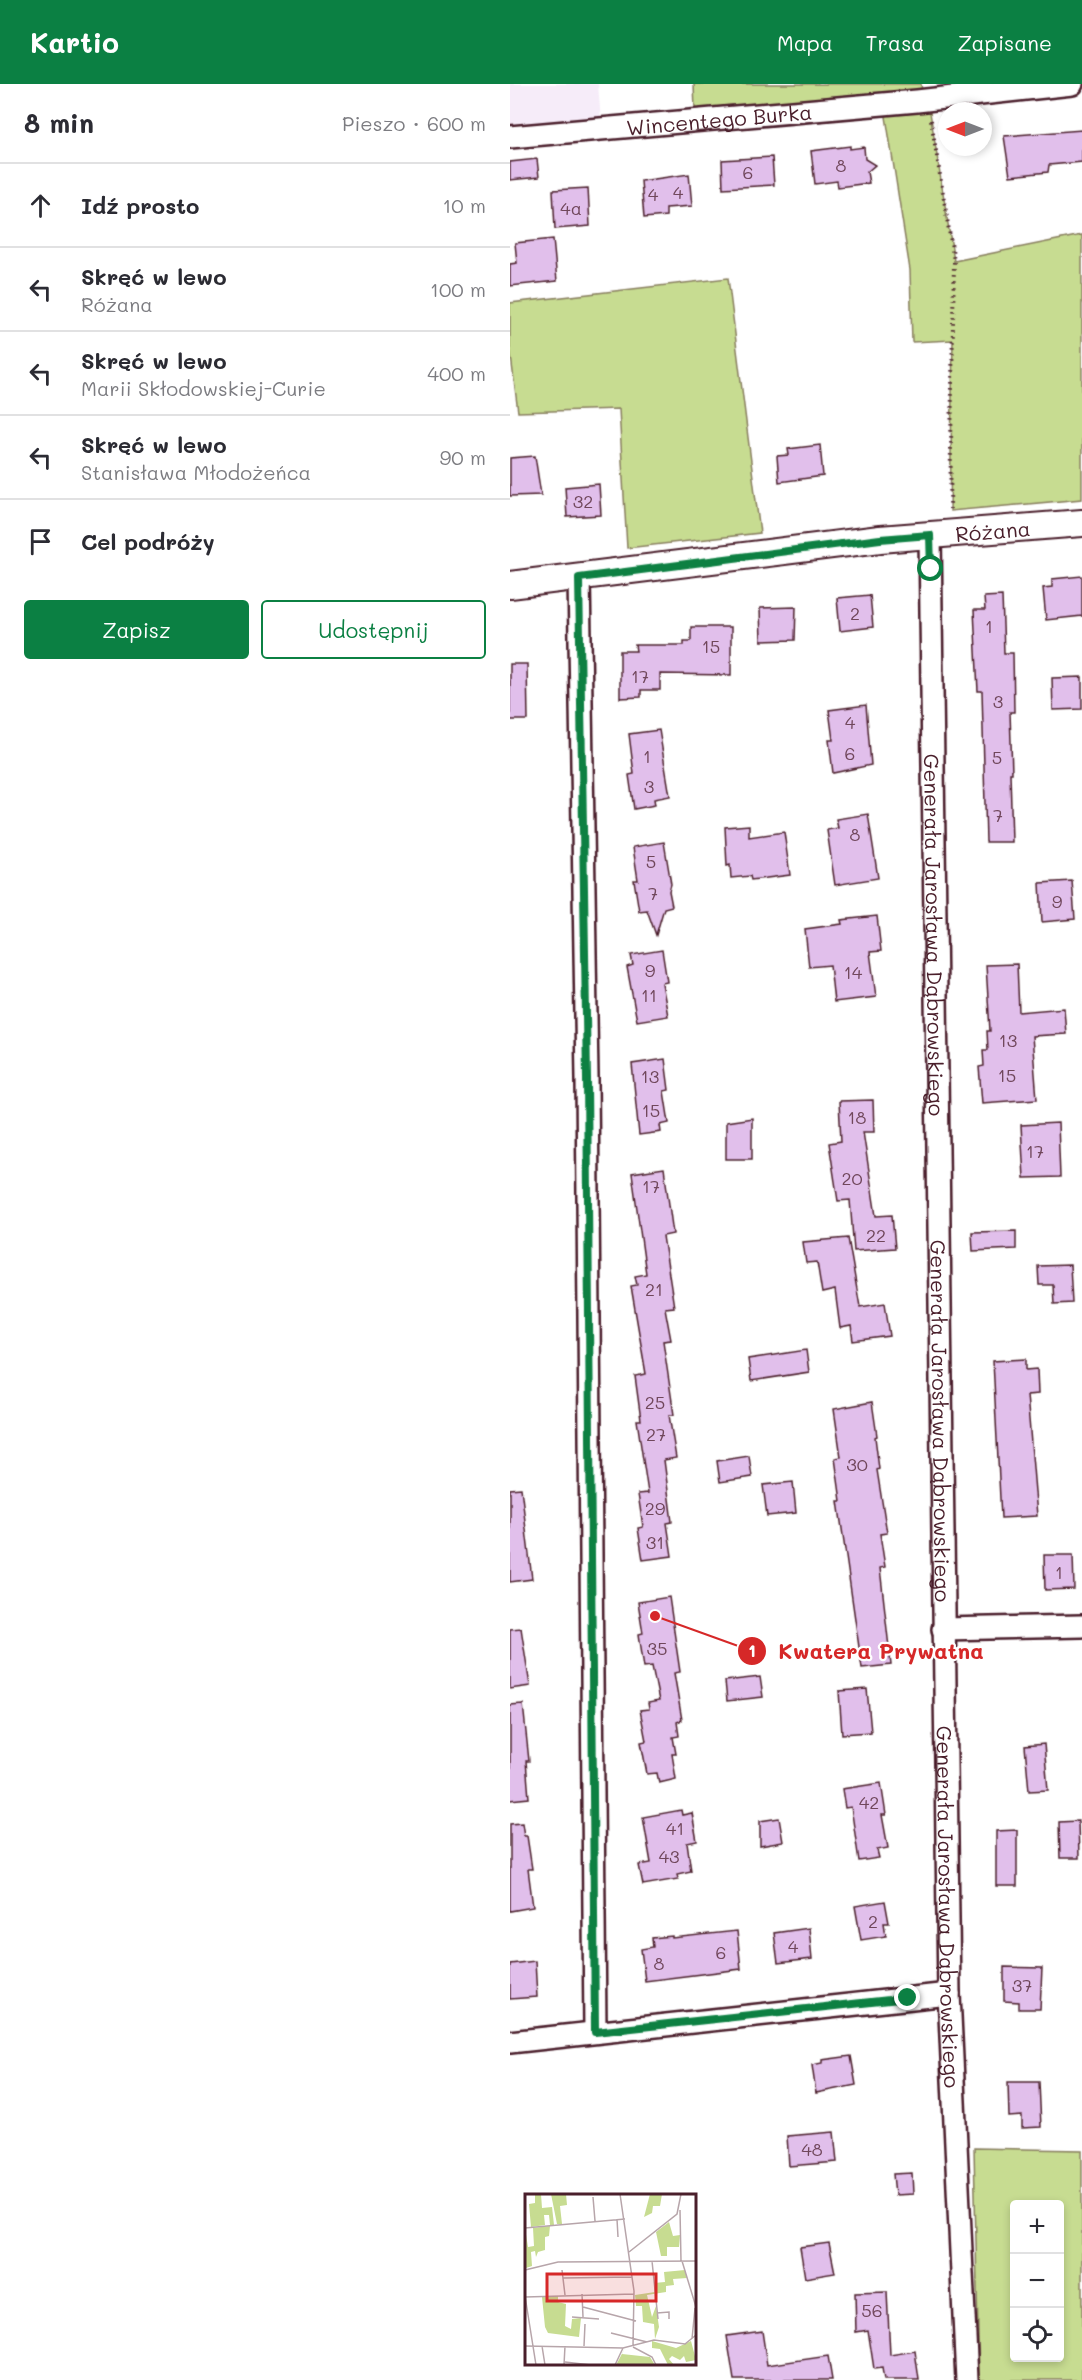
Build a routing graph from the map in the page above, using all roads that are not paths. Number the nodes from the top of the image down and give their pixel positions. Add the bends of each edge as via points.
1 (1072, 84) edge
2 (510, 137) edge
3 (1082, 523) edge
4 (930, 535) junction
5 (579, 578) junction
6 (510, 585) edge
7 (1082, 1626) edge
8 (943, 1629) junction
9 (949, 1994) junction
10 (595, 2032) junction
11 (510, 2042) edge
12 (966, 2380) edge

1 - 2 street, Wincentego Burka
3 - 4 street, Różana
4 - 5 street, Różana
4 - 8 street, Generała Jarosława Dąbrowskiego
5 - 6 street, Różana
5 - 10 street
7 - 8 street
8 - 9 street, Generała Jarosława Dąbrowskiego
9 - 10 street
9 - 12 street, Generała Jarosława Dąbrowskiego
10 - 11 street

